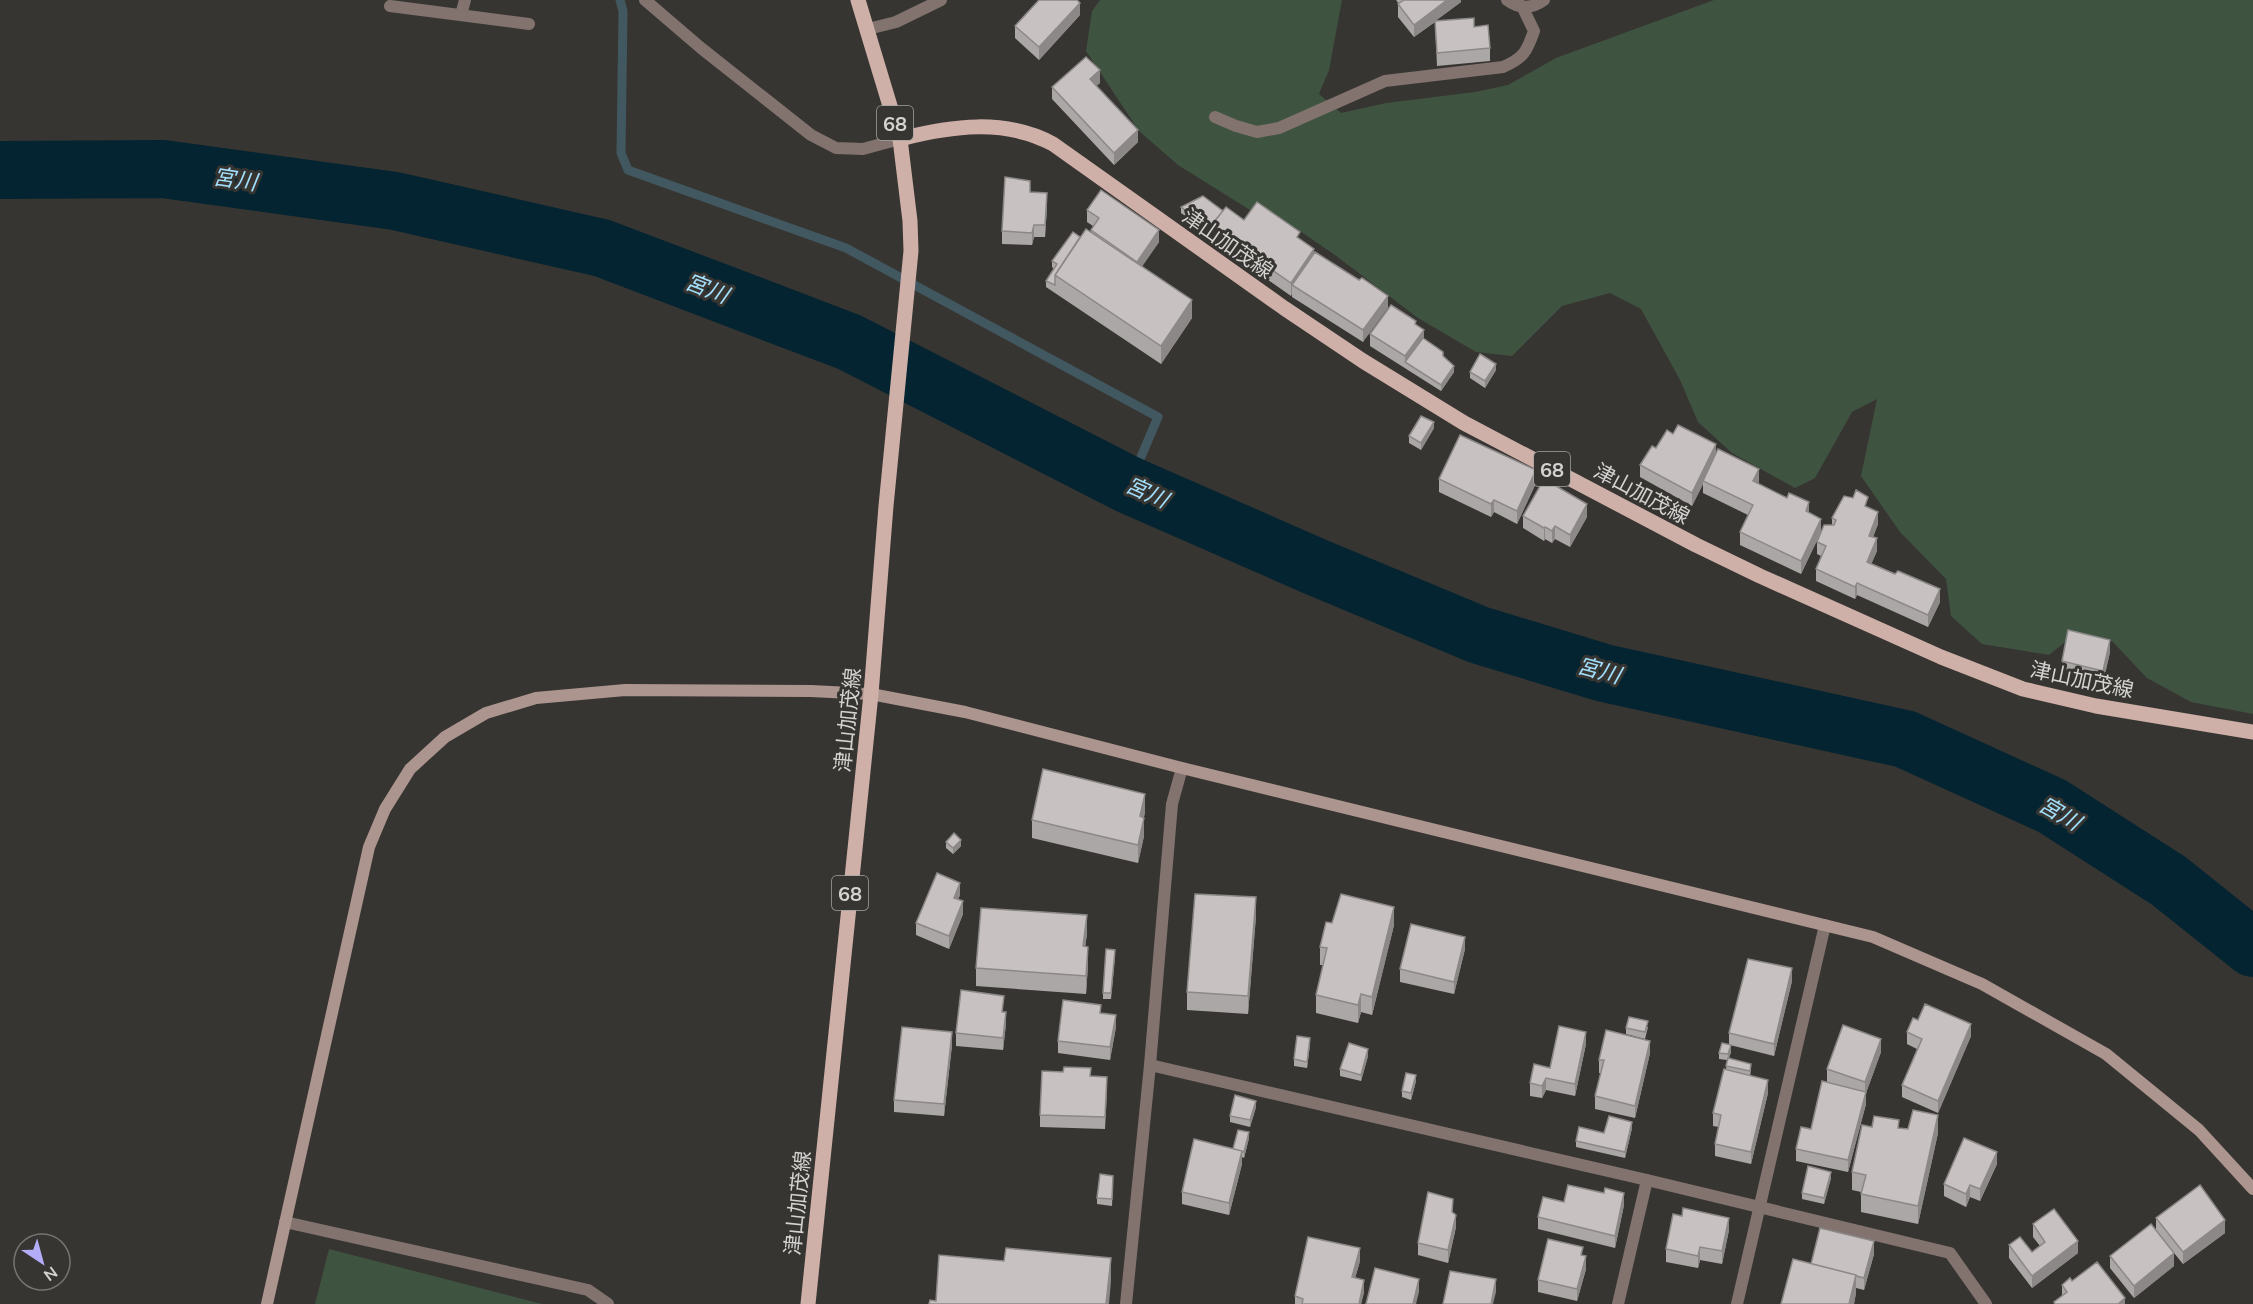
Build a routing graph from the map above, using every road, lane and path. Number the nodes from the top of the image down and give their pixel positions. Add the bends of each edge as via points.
1 (465, 0) edge
2 (645, 0) edge
3 (858, 0) edge
4 (941, 0) edge
5 (1507, 0) edge
6 (1544, 0) edge
7 (390, 6) dead end
8 (1522, 6) junction
9 (461, 15) junction
10 (529, 24) dead end
11 (868, 29) junction
12 (1215, 117) dead end
13 (900, 139) junction
14 (871, 694) junction
15 (2253, 732) edge
16 (1182, 768) junction
17 (1825, 926) junction
18 (1150, 1065) junction
19 (1647, 1180) junction
20 (2253, 1190) edge
21 (1759, 1206) junction
22 (285, 1222) junction
23 (267, 1304) edge
24 (608, 1304) edge
25 (808, 1304) edge
26 (1125, 1304) edge
27 (1618, 1304) edge
28 (1737, 1304) edge
29 (1986, 1304) edge

1 - 9 street
2 - 13 street via 811,135 836,147 863,149
3 - 11 main road, 津山加茂線 / 68
4 - 11 street via 896,22
5 - 8 street via 1515,7
6 - 8 street via 1536,6
7 - 9 street
8 - 12 street via 1534,31 1527,52 1503,67 1385,81 1279,128 1257,132
9 - 10 street
11 - 13 main road, 津山加茂線 / 68
13 - 14 main road, 津山加茂線 / 68 via 911,251
13 - 15 main road, 津山加茂線 / 68 via 954,127 1005,127 1035,135 1363,361 1464,423 1696,545 1941,657 2024,689 2096,706
14 - 16 street via 965,712
14 - 22 street via 625,690 536,698 486,713 445,737 418,761 385,808 369,847
14 - 25 main road, 津山加茂線 / 68
16 - 17 street
16 - 18 street via 1172,804
17 - 20 street via 1873,937 1982,984 2106,1054 2199,1130
17 - 21 street
18 - 19 street
18 - 26 street
19 - 21 street
19 - 27 street
21 - 28 street
21 - 29 street via 1950,1252
22 - 23 street
22 - 24 street via 588,1290

